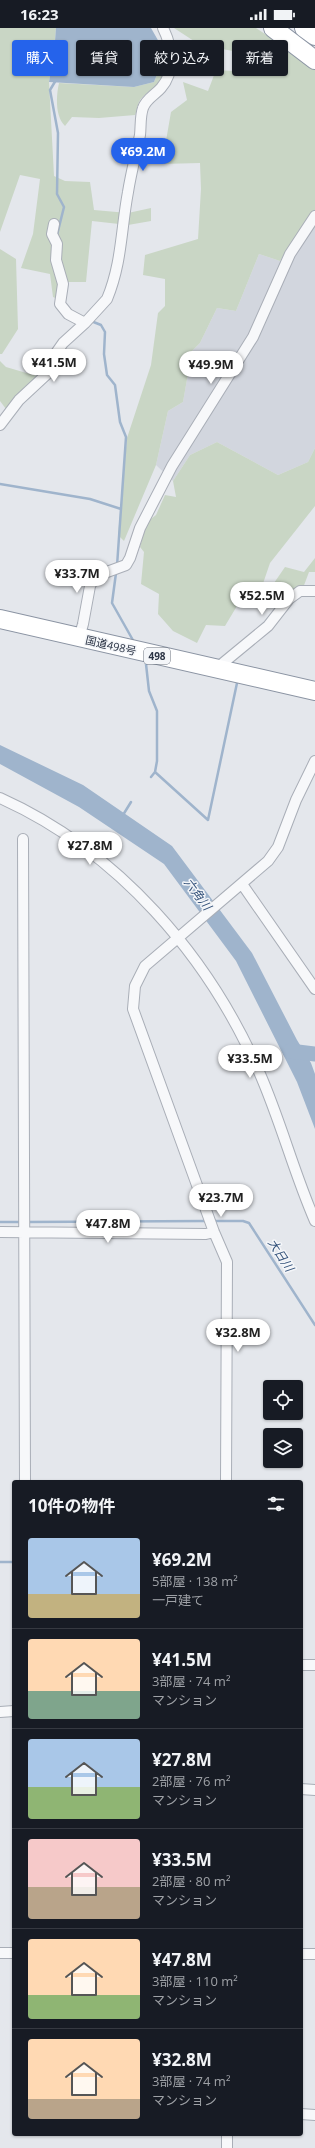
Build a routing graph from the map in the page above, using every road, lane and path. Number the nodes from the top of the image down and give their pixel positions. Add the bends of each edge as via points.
1 (163, 28) edge
2 (272, 28) edge
3 (304, 28) edge
4 (315, 36) edge
5 (315, 60) edge
6 (315, 216) edge
7 (54, 224) dead end
8 (88, 320) junction
9 (0, 425) edge
10 (315, 591) edge
11 (0, 620) edge
12 (79, 638) junction
13 (217, 668) junction
14 (315, 692) edge
15 (315, 761) edge
16 (0, 798) edge
17 (23, 839) dead end
18 (240, 885) junction
19 (178, 936) junction
20 (315, 989) edge
21 (315, 1222) edge
22 (0, 1232) edge
23 (24, 1232) junction
24 (214, 1232) junction
25 (25, 1480) edge
26 (226, 1480) edge
27 (303, 1665) edge
28 (315, 1665) edge
29 (12, 1711) edge
30 (0, 1712) edge
31 (303, 1789) edge
32 (315, 1790) edge
33 (0, 1953) edge
34 (12, 1953) edge
35 (303, 1954) edge
36 (315, 1954) edge
37 (303, 2114) edge
38 (315, 2115) edge
39 (227, 2136) edge
40 (227, 2148) edge

1 - 8 street via 170,41 171,62 166,81 143,108 127,192 123,241 112,288 107,299
2 - 5 highway
3 - 4 highway
6 - 12 street via 290,254 253,338 172,466 140,528 126,565 93,580
7 - 8 street via 52,234 57,244 56,260 63,284 60,304 68,314
8 - 9 street via 63,343 47,374 20,400
10 - 13 street via 300,591 289,599 268,626
11 - 12 highway, 国道498号 / 498
12 - 13 highway, 国道498号 / 498
13 - 14 highway, 国道498号 / 498
15 - 18 street via 296,800 278,848 268,861
16 - 19 street via 64,832 100,859
17 - 23 street
18 - 19 street
18 - 20 street
19 - 21 street via 218,993 259,1072
19 - 24 street via 145,966 135,986 133,1009
22 - 23 street
23 - 24 street
23 - 25 street
24 - 26 street via 227,1262
27 - 28 street
29 - 30 street
31 - 32 street
33 - 34 street
35 - 36 street
37 - 38 street
39 - 40 street

